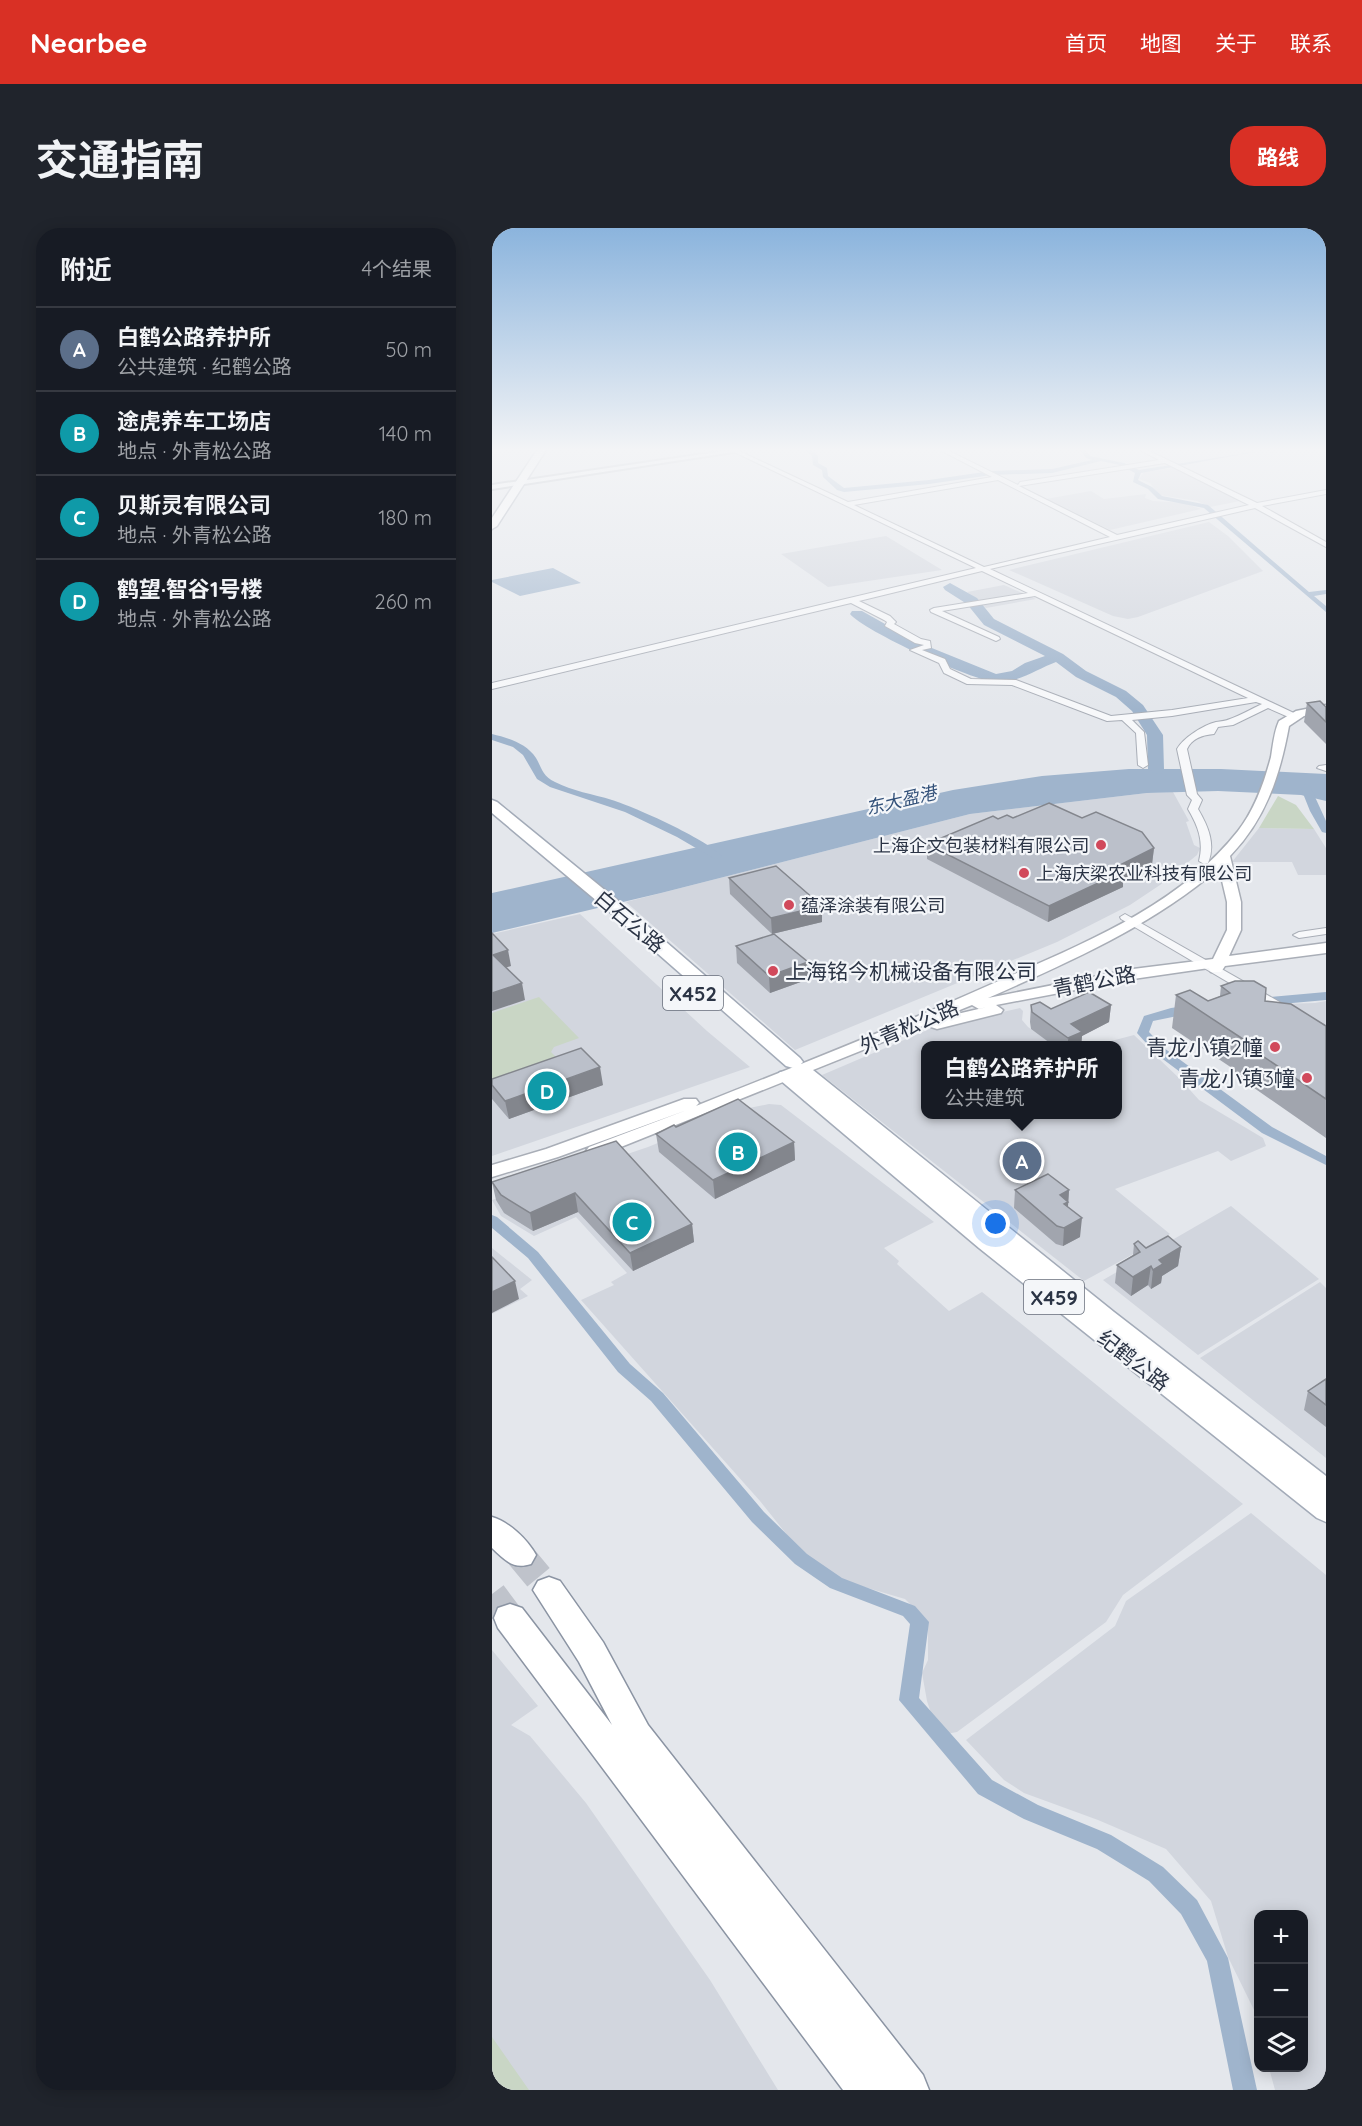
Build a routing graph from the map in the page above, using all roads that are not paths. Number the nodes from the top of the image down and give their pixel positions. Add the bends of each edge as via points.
1 (917, 537) edge
2 (1116, 537) edge
3 (1312, 537) edge
4 (1326, 545) edge
5 (984, 569) junction
6 (1037, 594) junction
7 (852, 600) junction
8 (996, 639) dead end
9 (492, 686) edge
10 (1256, 699) junction
11 (1267, 705) junction
12 (1326, 706) edge
13 (1289, 715) junction
14 (1129, 718) junction
15 (1143, 765) dead end
16 (492, 805) edge
17 (492, 818) edge
18 (1214, 857) junction
19 (565, 873) junction
20 (1130, 919) junction
21 (1326, 931) edge
22 (1299, 935) dead end
23 (1326, 948) edge
24 (1326, 959) edge
25 (1214, 965) junction
26 (930, 1017) junction
27 (1296, 1017) edge
28 (873, 1036) junction
29 (789, 1069) junction
30 (492, 1171) edge
31 (492, 1183) edge
32 (1326, 1491) edge
33 (1326, 1512) edge
34 (492, 1529) edge
35 (520, 1555) tunnel mouth
36 (549, 1590) tunnel mouth
37 (510, 1618) tunnel mouth
38 (869, 2090) edge
39 (908, 2090) edge

1 - 5 street
2 - 5 street
3 - 4 street
5 - 6 street
5 - 7 street
6 - 8 street via 934,610
6 - 10 street
7 - 9 street
7 - 14 street via 887,618 892,622 888,624 903,633 927,643 928,646 914,650 942,661 947,671 970,682 1013,682 1101,717
10 - 11 street
10 - 14 street
11 - 13 street
11 - 18 street via 1230,723 1215,725 1210,729 1213,732 1203,730 1182,749 1192,795 1197,800 1193,809
12 - 13 main road
13 - 18 main road, 外青松公路 via 1259,800 1242,834
14 - 15 street via 1140,732
16 - 19 main road, 白石公路 / X452
17 - 19 main road, 白石公路 / X452
18 - 20 main road, 外青松公路 via 1178,893
18 - 25 main road via 1234,902 1234,930
19 - 29 main road, 白石公路 / X452
20 - 25 street
20 - 26 main road, 外青松公路 via 1081,949
20 - 28 main road, 外青松公路
21 - 22 street
23 - 25 main road, 青鹤公路
24 - 25 main road, 青鹤公路
25 - 26 main road, 青鹤公路 via 1133,974
25 - 27 street
25 - 28 main road, 青鹤公路
26 - 28 main road, 青鹤公路
28 - 29 main road, 外青松公路
29 - 30 main road, 外青松公路
29 - 31 main road, 外青松公路 via 643,1134
29 - 32 main road, 纪鹤公路 / X459
29 - 33 main road, 纪鹤公路 / X459 via 860,1139
34 - 35 highway
36 - 39 highway via 591,1652 636,1736
37 - 38 highway

